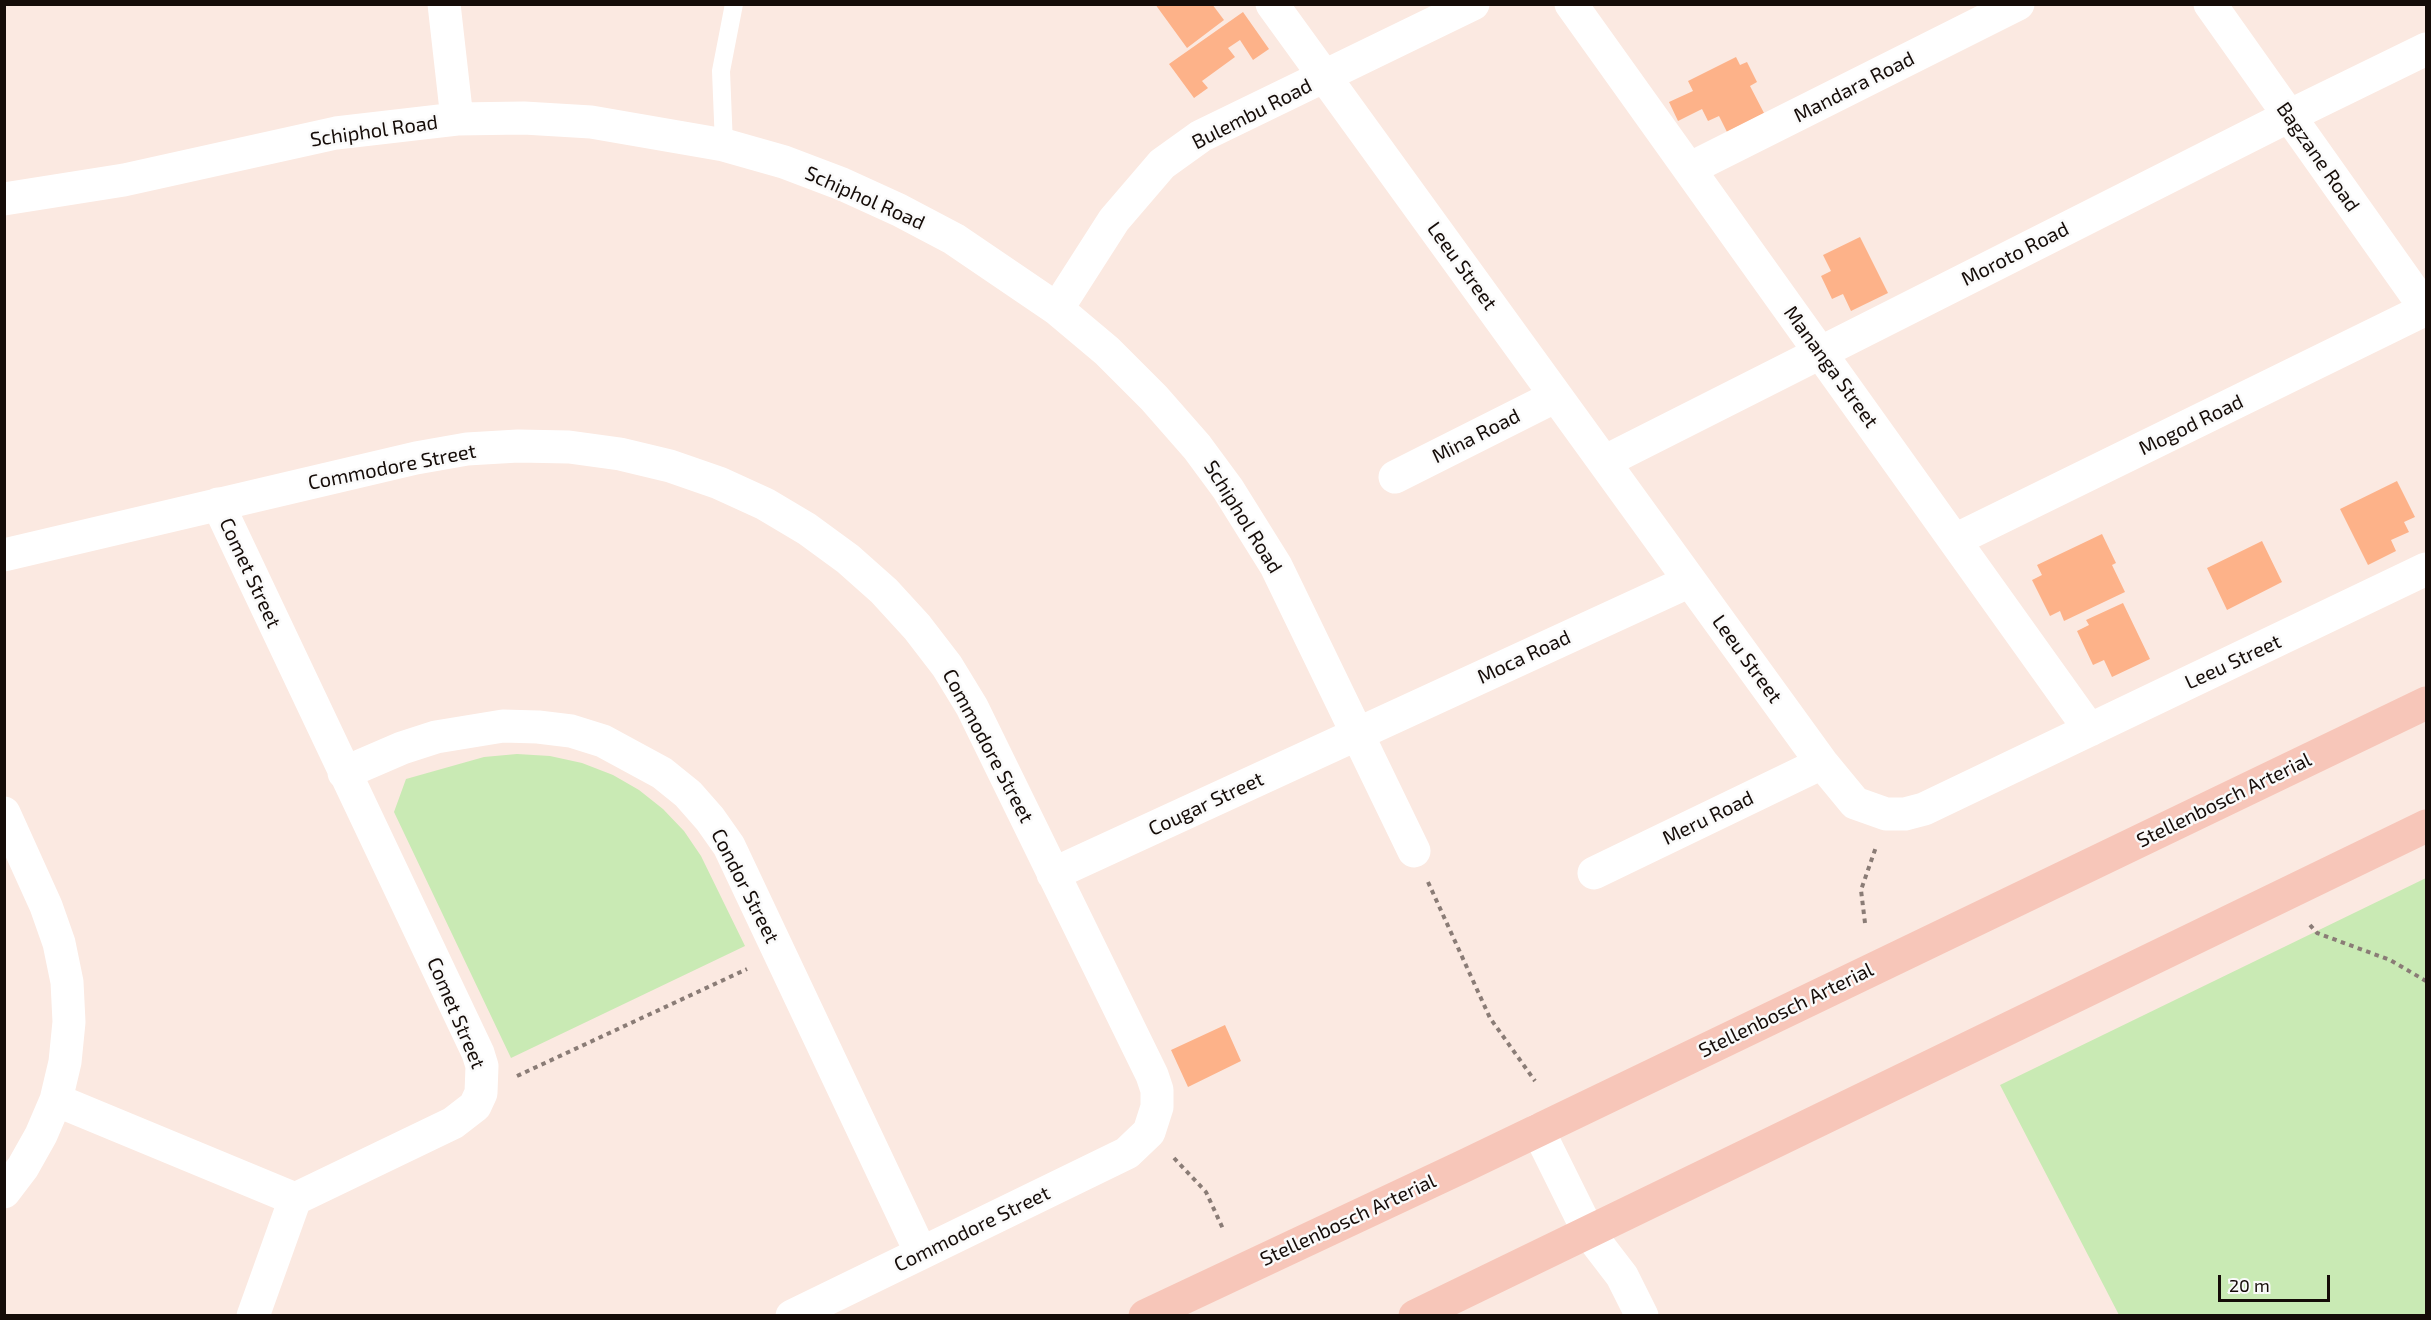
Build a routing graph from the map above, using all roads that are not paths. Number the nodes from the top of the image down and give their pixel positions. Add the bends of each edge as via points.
1 (444, 4) edge
2 (734, 4) edge
3 (1272, 4) edge
4 (1473, 4) edge
5 (1571, 4) edge
6 (2018, 4) edge
7 (2210, 4) edge
8 (2427, 49) edge
9 (1324, 78) junction
10 (2289, 116) junction
11 (456, 119) junction
12 (724, 145) junction
13 (1689, 169) junction
14 (4, 199) edge
15 (1057, 309) junction
16 (2427, 309) edge
17 (1820, 353) junction
18 (1556, 396) junction
19 (1604, 462) junction
20 (1395, 477) dead end
21 (218, 504) junction
22 (1955, 540) junction
23 (4, 555) edge
24 (2427, 569) edge
25 (1690, 581) junction
26 (2427, 703) edge
27 (2090, 730) junction
28 (1358, 733) junction
29 (1821, 763) junction
30 (344, 773) junction
31 (4, 813) edge
32 (2427, 826) edge
33 (1414, 851) road end
34 (1594, 873) dead end
35 (1053, 874) junction
36 (56, 1100) junction
37 (1538, 1130) junction
38 (4, 1192) edge
39 (295, 1199) junction
40 (1588, 1233) junction
41 (921, 1253) junction
42 (253, 1316) edge
43 (792, 1316) edge
44 (1145, 1316) edge
45 (1415, 1316) edge
46 (1642, 1316) edge

1 - 11 street
2 - 12 lane via 721,71
3 - 9 street, Leeu Street
4 - 9 street, Bulembu Road
5 - 13 street, Mananga Street
6 - 13 street, Mandara Road
7 - 10 street, Bagzane Road
8 - 10 street, Moroto Road
9 - 15 street, Bulembu Road via 1201,136 1162,164 1114,220
9 - 18 street, Leeu Street
10 - 16 street, Bagzane Road
10 - 17 street, Moroto Road
11 - 12 street, Schiphol Road via 591,122
11 - 14 street, Schiphol Road via 336,134 124,180
12 - 15 street, Schiphol Road via 832,180 899,210 963,245
13 - 17 street, Mananga Street
15 - 28 street, Schiphol Road via 1154,398 1228,489 1276,566
16 - 22 street, Mogod Road
17 - 19 street, Moroto Road
17 - 22 street, Mananga Street
18 - 19 street, Leeu Street
18 - 20 street, Mina Road
19 - 25 street, Leeu Street
21 - 23 street, Commodore Street
21 - 30 street, Comet Street
21 - 35 street, Commodore Street via 416,458 466,449 518,446 620,454 718,483 807,529 884,591 917,627 972,707
22 - 27 street, Mananga Street
24 - 27 street, Leeu Street
25 - 28 street, Moca Road
25 - 29 street, Leeu Street
26 - 37 main road, Stellenbosch Arterial
27 - 29 street, Leeu Street via 1924,809 1905,814 1886,814 1856,803
28 - 33 street, Schiphol Road
28 - 35 street, Cougar Street
29 - 34 street, Meru Road
30 - 39 street, Comet Street via 478,1053 483,1080 475,1106 453,1123
30 - 41 street, Condor Street via 436,737 503,726 538,727 571,731 603,741 662,773 688,794 729,846
31 - 36 street via 46,906 67,982 69,1022
32 - 40 main road
35 - 41 street, Commodore Street via 1152,1075 1157,1090 1153,1122 1142,1141 1127,1153
36 - 38 street via 37,1143
36 - 39 street
37 - 40 street
37 - 44 main road, Stellenbosch Arterial
39 - 42 street
40 - 45 main road
40 - 46 street via 1622,1276
41 - 43 street, Commodore Street

